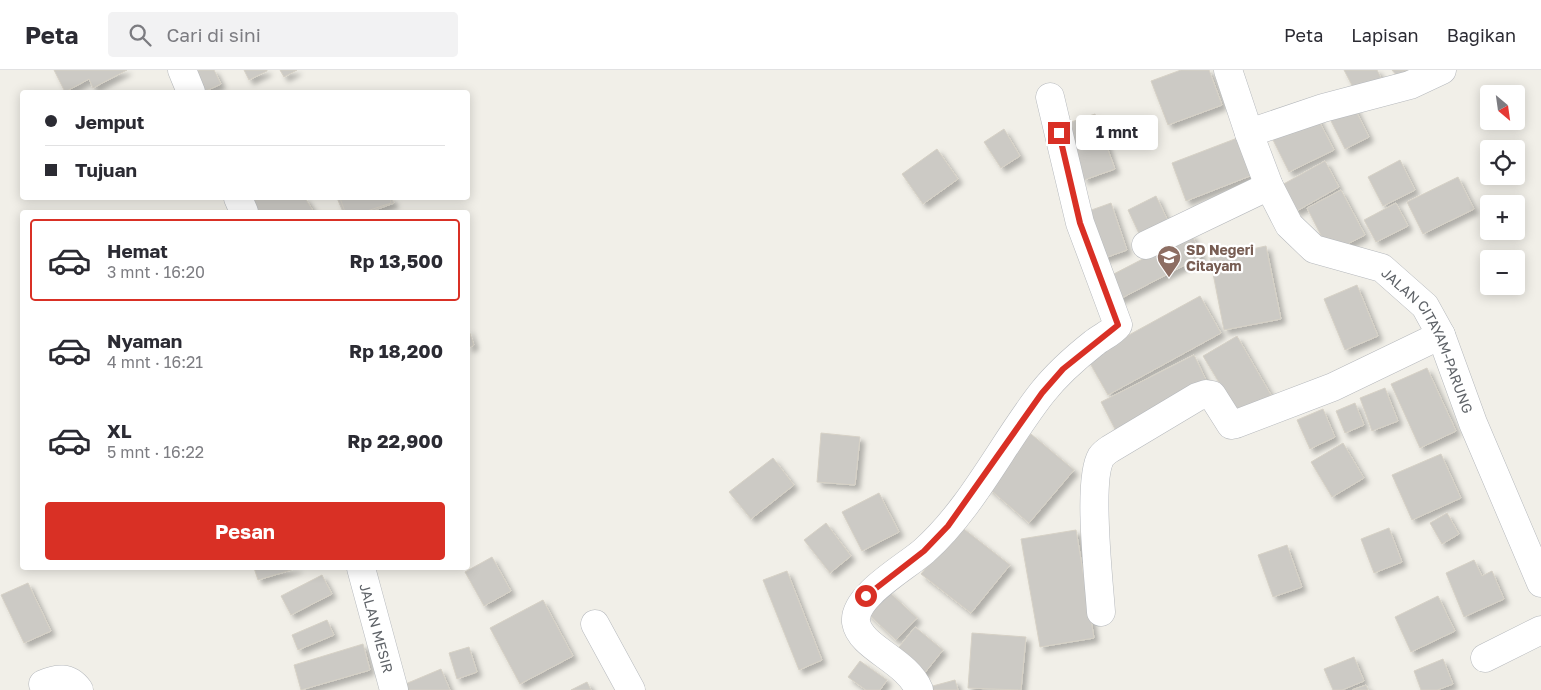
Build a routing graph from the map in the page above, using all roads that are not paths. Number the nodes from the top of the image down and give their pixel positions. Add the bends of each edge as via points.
1 (182, 70) edge
2 (1228, 70) edge
3 (1442, 70) edge
4 (191, 90) edge
5 (1050, 97) dead end
6 (1248, 133) junction
7 (1269, 186) junction
8 (1146, 245) dead end
9 (1441, 335) junction
10 (362, 570) edge
11 (1541, 583) edge
12 (1101, 612) dead end
13 (596, 624) dead end
14 (1541, 630) edge
15 (1485, 658) dead end
16 (43, 684) dead end
17 (79, 690) edge
18 (394, 690) edge
19 (630, 690) edge
20 (919, 690) edge

1 - 4 street
2 - 6 street, JALAN CITAYAM-PARUNG
3 - 6 street via 1410,85 1323,108
5 - 20 street via 1080,223 1118,325 1063,369 1042,393 948,526 924,551 866,596 856,609 856,624 864,638 898,662
6 - 7 street, JALAN CITAYAM-PARUNG
7 - 8 street
7 - 9 street, JALAN CITAYAM-PARUNG via 1289,225 1303,240 1314,249 1382,268 1425,306
9 - 11 street, JALAN CITAYAM-PARUNG via 1473,423
9 - 12 street via 1333,387 1236,424 1227,420 1212,395 1197,396 1110,449 1102,456 1096,485 1095,531
10 - 18 street, JALAN MESIR
13 - 19 street
14 - 15 street
16 - 17 street via 61,678 72,682

